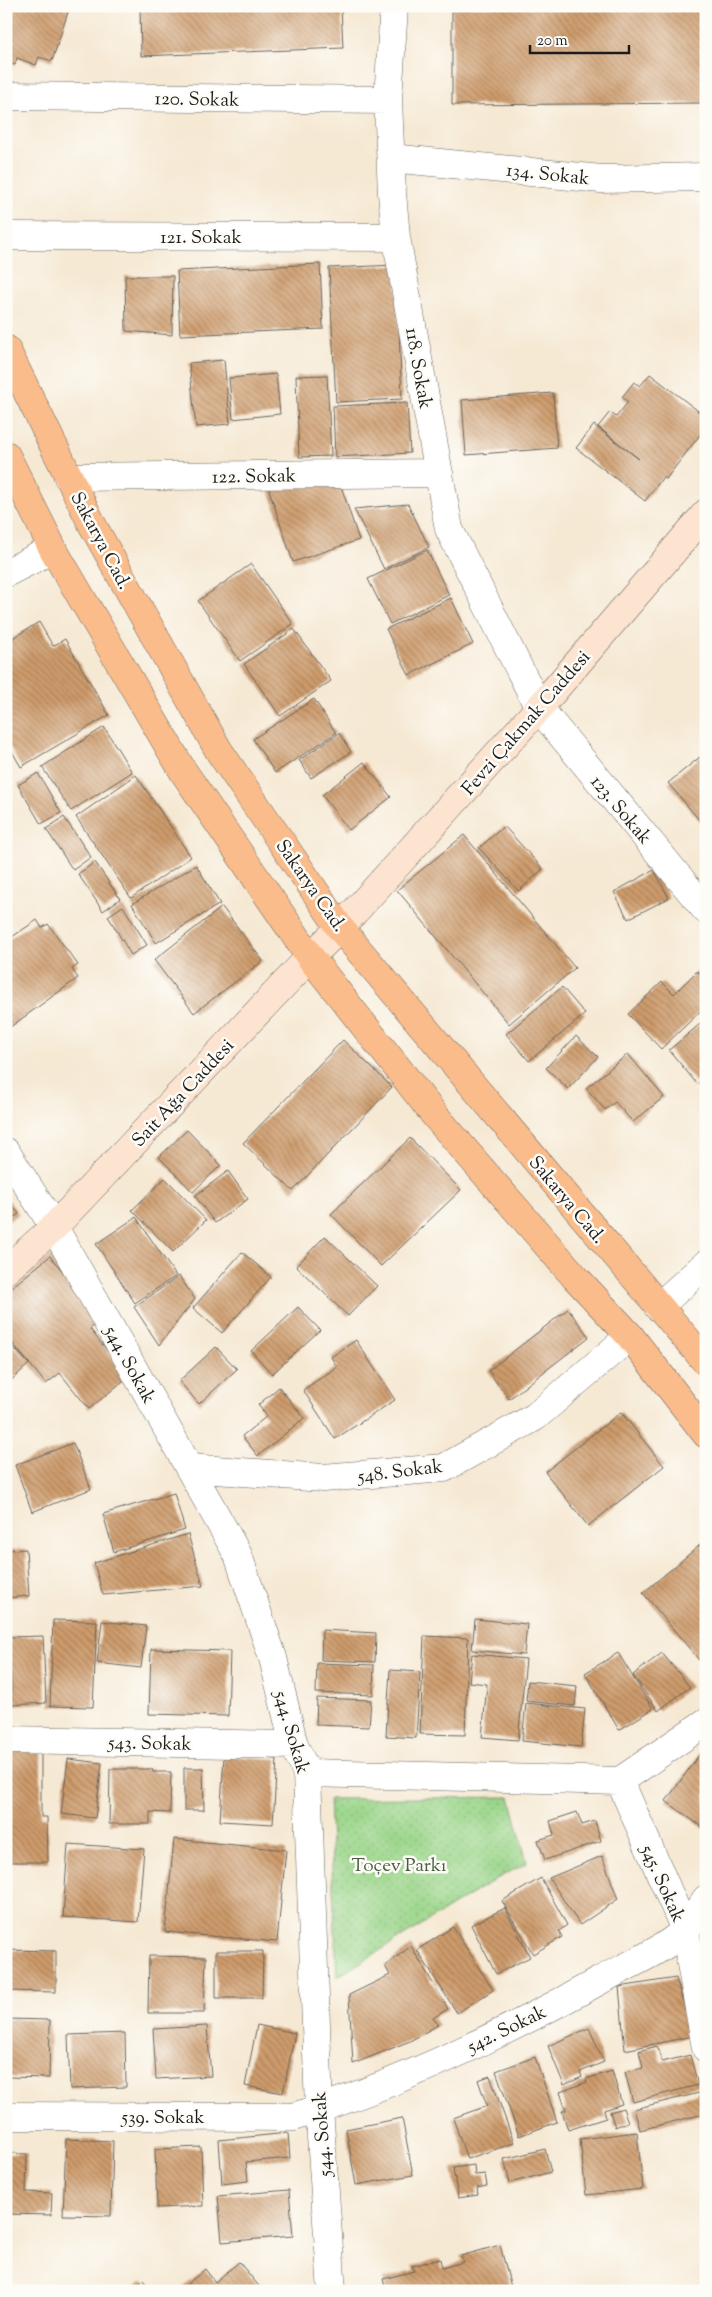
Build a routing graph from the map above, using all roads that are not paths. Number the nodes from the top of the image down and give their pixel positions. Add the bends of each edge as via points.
1 (394, 6) edge
2 (6, 96) edge
3 (388, 100) junction
4 (391, 158) junction
5 (706, 177) edge
6 (6, 236) edge
7 (396, 237) junction
8 (6, 349) edge
9 (6, 455) edge
10 (439, 473) junction
11 (68, 477) junction
12 (706, 513) edge
13 (54, 549) junction
14 (6, 573) edge
15 (538, 708) junction
16 (706, 910) edge
17 (340, 928) junction
18 (310, 957) junction
19 (6, 1152) edge
20 (54, 1227) junction
21 (706, 1264) edge
22 (6, 1270) edge
23 (658, 1307) junction
24 (630, 1336) junction
25 (706, 1362) edge
26 (706, 1434) edge
27 (189, 1468) junction
28 (706, 1722) edge
29 (6, 1740) edge
30 (294, 1745) junction
31 (307, 1773) junction
32 (620, 1781) junction
33 (706, 1899) edge
34 (685, 1930) junction
35 (706, 2048) edge
36 (319, 2109) junction
37 (6, 2116) edge
38 (332, 2291) edge

1 - 3 street, 118. Sokak
2 - 3 street, 120. Sokak
3 - 4 street, 118. Sokak
4 - 5 street, 134. Sokak via 601,179
4 - 7 street, 118. Sokak
6 - 7 street, 121. Sokak
7 - 10 street, 118. Sokak
8 - 11 main road, Sakarya Cad.
9 - 13 main road
10 - 11 street, 122. Sokak
10 - 15 street, 118. Sokak via 449,529
11 - 17 main road, Sakarya Cad. via 219,751
12 - 15 street, Fevzi Çakmak Caddesi
13 - 14 street
13 - 18 main road via 183,771
15 - 16 street, 123. Sokak
15 - 17 street, Fevzi Çakmak Caddesi
17 - 18 street, Fevzi Çakmak Caddesi
17 - 23 main road, Sakarya Cad.
18 - 20 street, Sait Ağa Caddesi
18 - 24 main road via 437,1118
19 - 20 street, 544. Sokak
20 - 22 street, Sait Ağa Caddesi
20 - 27 street, 544. Sokak
21 - 23 street
23 - 25 main road, Sakarya Cad.
24 - 26 main road
24 - 27 street, 548. Sokak via 535,1417 444,1468 323,1478
27 - 30 street, 544. Sokak via 238,1555 273,1658
28 - 32 street
29 - 30 street, 543. Sokak
30 - 31 street, 544. Sokak
31 - 32 street
31 - 36 street, 544. Sokak
32 - 34 street, 545. Sokak
33 - 34 street
34 - 35 street, 545. Sokak
34 - 36 street, 542. Sokak via 656,1950 528,2020 381,2086
36 - 37 street, 539. Sokak via 293,2117
36 - 38 street, 544. Sokak

